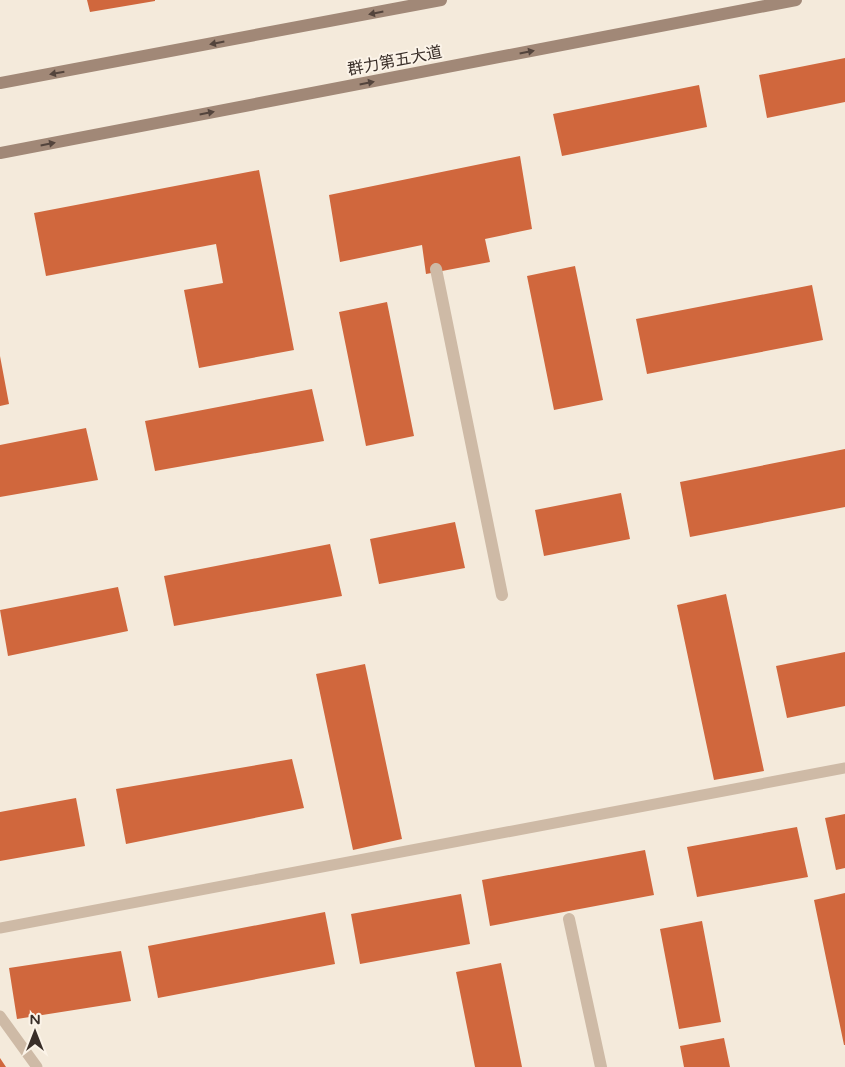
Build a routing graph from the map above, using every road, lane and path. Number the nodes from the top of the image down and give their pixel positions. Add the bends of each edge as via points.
1 (441, 0) edge
2 (796, 0) edge
3 (0, 83) edge
4 (0, 153) edge
5 (436, 269) dead end
6 (502, 595) dead end
7 (845, 768) edge
8 (569, 919) dead end
9 (0, 928) edge
10 (0, 1016) edge
11 (37, 1067) edge
12 (601, 1067) edge

1 -> 3 main road
4 -> 2 main road, 群力第五大道
5 - 6 street
7 - 9 lane
8 - 12 street
10 - 11 lane

